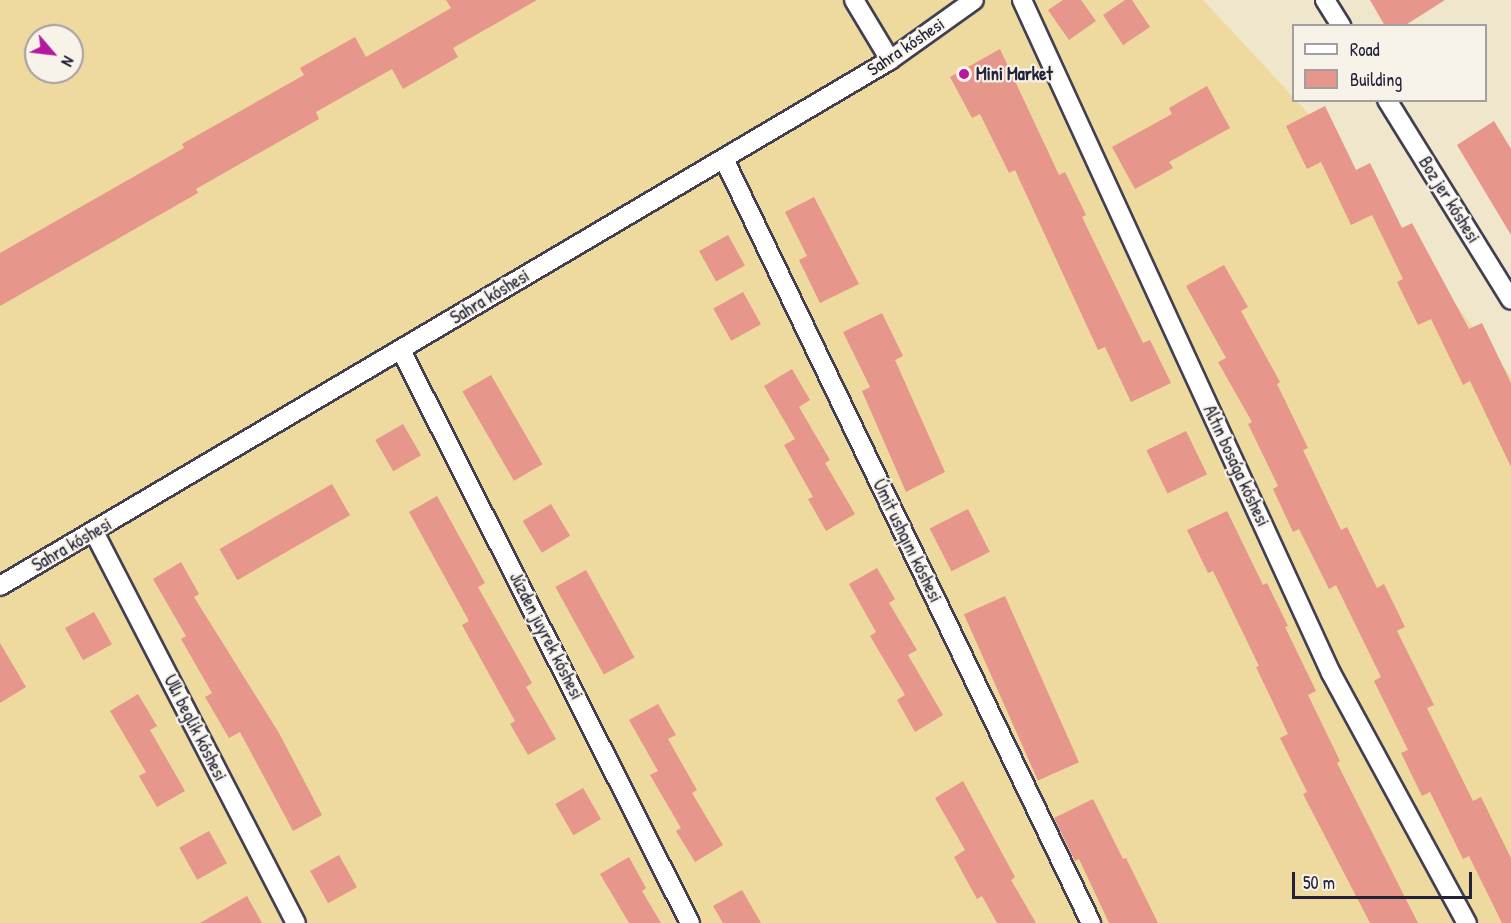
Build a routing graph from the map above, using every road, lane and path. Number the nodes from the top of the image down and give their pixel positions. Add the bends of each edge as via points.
1 (854, 0) edge
2 (974, 0) edge
3 (1022, 0) edge
4 (1325, 0) edge
5 (1340, 24) edge
6 (890, 60) junction
7 (1388, 102) edge
8 (724, 159) junction
9 (1511, 300) edge
10 (401, 350) junction
11 (94, 532) junction
12 (0, 586) edge
13 (296, 923) edge
14 (690, 923) edge
15 (1091, 923) edge
16 (1467, 923) edge

1 - 6 street
2 - 6 street, Sahra kóshesi
3 - 16 street, Altın bosaǵa kóshesi via 1331,672
4 - 5 street
6 - 8 street, Sahra kóshesi
7 - 9 street, Boz jer kóshesi
8 - 10 street, Sahra kóshesi
8 - 15 street, Úmit ushqını kóshesi
10 - 11 street, Sahra kóshesi
10 - 14 street, Júzden juyrek kóshesi
11 - 12 street, Sahra kóshesi
11 - 13 street, Ullı beglik kóshesi

